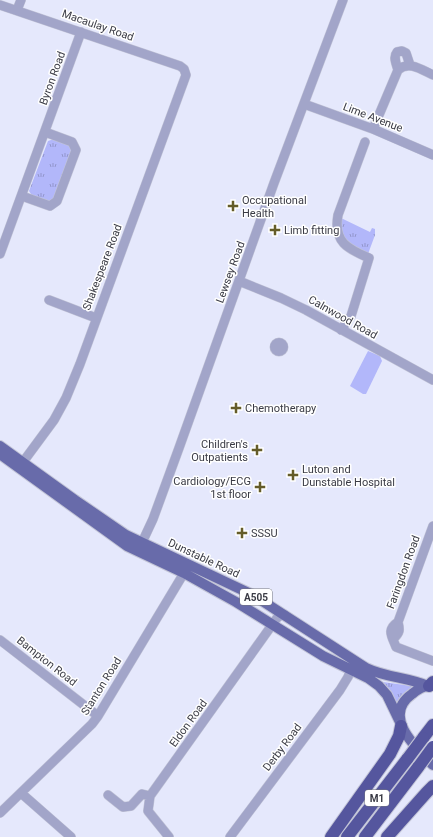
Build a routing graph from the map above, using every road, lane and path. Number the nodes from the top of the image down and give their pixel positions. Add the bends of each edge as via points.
1 (21, 0) edge
2 (343, 0) edge
3 (0, 5) edge
4 (17, 10) junction
5 (81, 32) junction
6 (410, 65) junction
7 (398, 70) junction
8 (186, 72) joint
9 (433, 76) edge
10 (304, 104) junction
11 (373, 129) junction
12 (45, 132) junction
13 (365, 142) dead end
14 (433, 155) edge
15 (22, 196) junction
16 (0, 254) edge
17 (239, 281) junction
18 (49, 300) dead end
19 (96, 318) junction
20 (341, 330) junction
21 (433, 380) edge
22 (0, 446) edge
23 (0, 454) edge
24 (23, 462) junction
25 (433, 526) edge
26 (140, 547) junction
27 (184, 573) junction
28 (285, 615) junction
29 (273, 625) junction
30 (0, 640) edge
31 (433, 661) edge
32 (351, 669) junction
33 (431, 685) edge
34 (98, 716) junction
35 (400, 724) junction
36 (433, 725) edge
37 (433, 747) edge
38 (433, 765) edge
39 (433, 786) edge
40 (21, 793) junction
41 (108, 795) dead end
42 (150, 796) junction
43 (0, 812) edge
44 (64, 835) edge
45 (169, 837) edge
46 (230, 837) edge
47 (331, 837) edge
48 (347, 837) edge
49 (365, 837) edge
50 (388, 837) edge

1 - 4 street
2 - 10 street, Lewsey Road
3 - 4 street, Macaulay Road
4 - 5 street, Macaulay Road
5 - 8 street, Macaulay Road via 180,66
5 - 12 street, Byron Road
6 - 7 street
6 - 7 street via 406,54 402,51 397,52 395,60
6 - 9 street
7 - 11 street
8 - 19 street, Shakespeare Road
10 - 11 street, Lime Avenue
10 - 17 street, Lewsey Road
11 - 14 street, Lime Avenue
12 - 15 street, Byron Road
12 - 15 street via 72,142 76,150 71,165 57,201 50,206
13 - 20 street via 336,223 341,242 347,248 369,258 351,316
15 - 16 street, Byron Road
17 - 20 street, Calnwood Road via 281,298
17 - 26 street, Lewsey Road via 153,519
18 - 19 street
19 - 24 street, Shakespeare Road via 66,398 54,420
20 - 21 street, Calnwood Road
22 - 24 main road, Dunstable Road / A505
23 - 26 main road, Dunstable Road / A505 via 112,535
24 - 26 main road, Dunstable Road / A505
25 - 31 street, Faringdon Road via 398,622 393,625 390,634 395,643
26 - 27 main road, Dunstable Road / A505
26 - 28 main road, Dunstable Road / A505 via 242,589
27 - 29 main road, Dunstable Road / A505
27 - 34 street, Stanton Road
28 - 29 street, Eldon Road via 281,615
28 - 33 main road, Dunstable Road / A505 via 378,674
29 - 32 main road, Dunstable Road / A505 via 323,656
29 - 42 street, Eldon Road
30 - 34 street, Bampton Road
32 - 35 main road, Dunstable Road / A505 via 379,686 387,695
32 - 46 street, Derby Road via 340,690
33 - 35 main road via 405,701
34 - 40 street, Stanton Road
35 - 38 main road, Dunstable Road via 411,742
35 - 47 highway via 399,736 390,754
36 - 48 highway, M1, bridge
37 - 49 highway, M1, bridge
39 - 50 highway
40 - 43 street, Stanton Road
40 - 44 street
41 - 42 street via 123,807 131,806 142,794
42 - 45 street via 148,811

